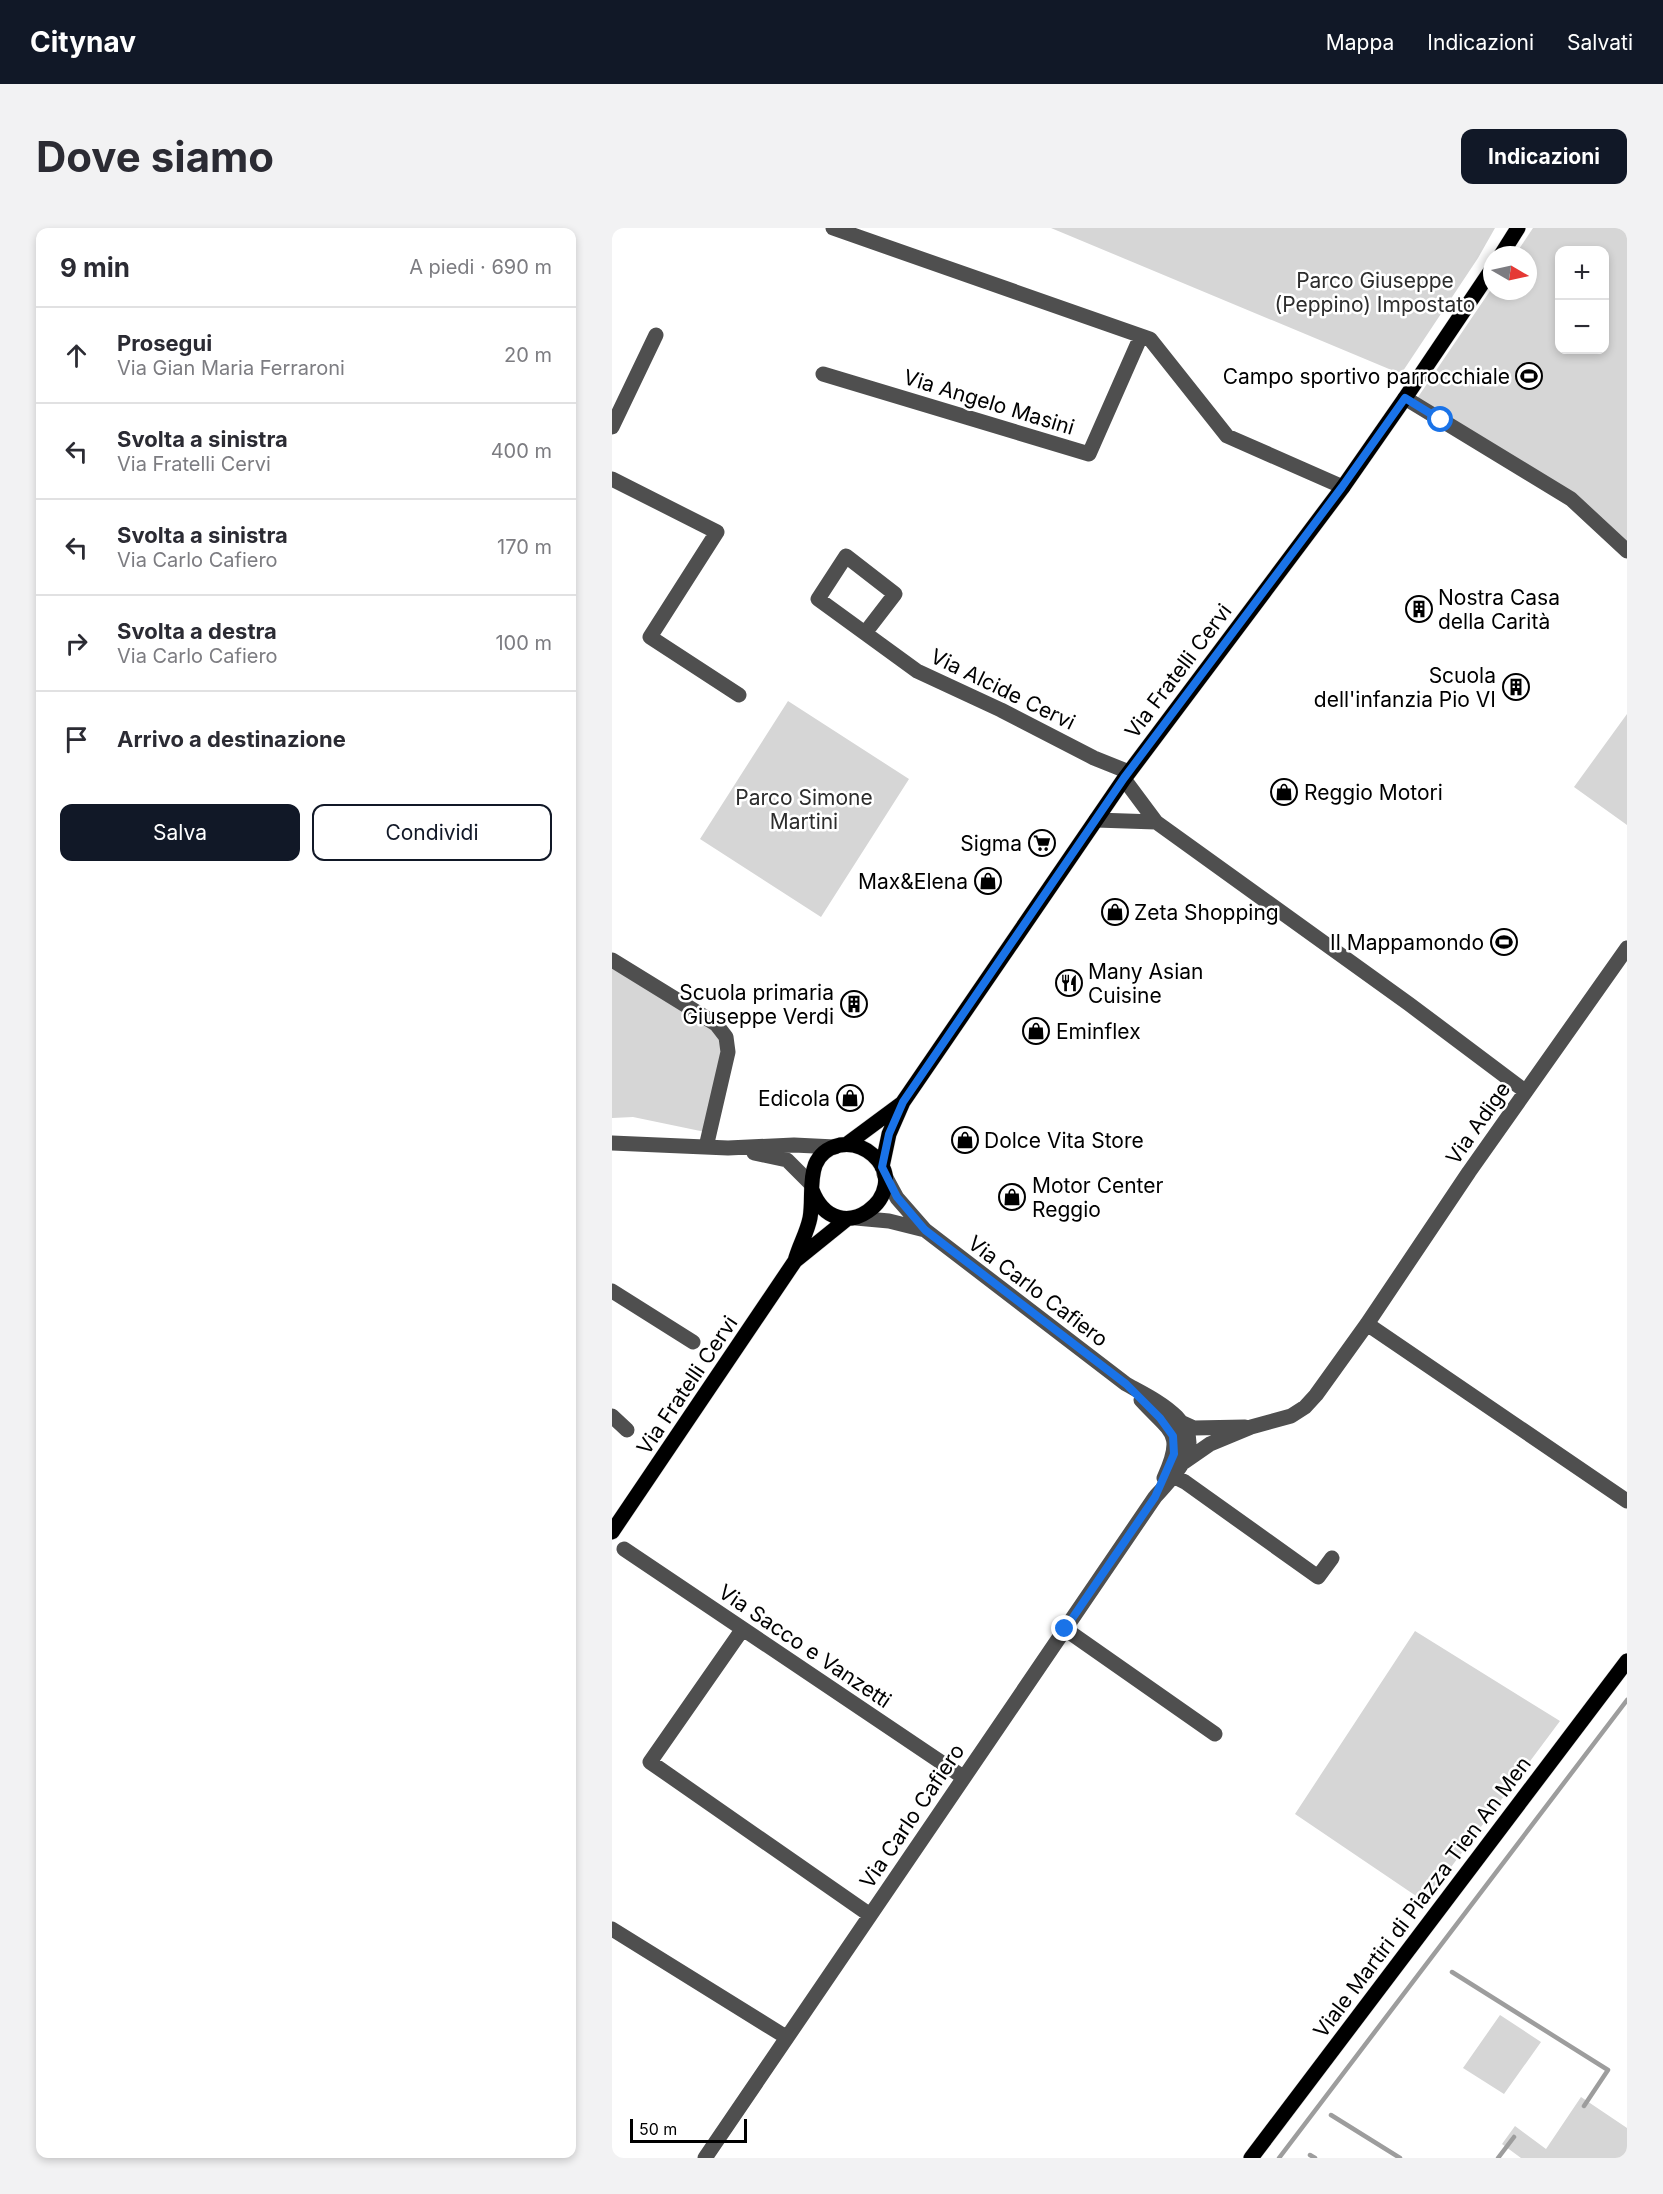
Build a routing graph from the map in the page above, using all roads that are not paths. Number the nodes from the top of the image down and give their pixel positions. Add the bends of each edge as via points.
1 (833, 228) edge
2 (1518, 228) edge
3 (1507, 246) edge
4 (1483, 282) edge
5 (656, 334) dead end
6 (1141, 336) junction
7 (823, 374) dead end
8 (1405, 398) junction
9 (612, 427) edge
10 (612, 479) edge
11 (1342, 487) junction
12 (1627, 551) edge
13 (865, 633) junction
14 (739, 695) dead end
15 (1126, 775) junction
16 (1096, 820) junction
17 (1156, 822) junction
18 (1627, 948) edge
19 (612, 960) edge
20 (1525, 1091) junction
21 (903, 1102) junction
22 (612, 1143) edge
23 (841, 1145) junction
24 (706, 1147) junction
25 (728, 1148) junction
26 (883, 1170) junction
27 (811, 1187) junction
28 (851, 1218) junction
29 (925, 1230) junction
30 (795, 1261) junction
31 (612, 1291) edge
32 (1367, 1324) junction
33 (693, 1342) dead end
34 (1126, 1384) junction
35 (612, 1416) edge
36 (1183, 1422) junction
37 (1251, 1427) junction
38 (627, 1430) dead end
39 (1184, 1462) junction
40 (1173, 1476) junction
41 (1155, 1497) junction
42 (1627, 1501) edge
43 (612, 1532) edge
44 (624, 1549) dead end
45 (1332, 1558) dead end
46 (1065, 1629) junction
47 (742, 1630) junction
48 (1627, 1661) edge
49 (1215, 1734) dead end
50 (963, 1777) junction
51 (870, 1915) junction
52 (612, 1929) edge
53 (786, 2037) junction
54 (705, 2158) edge
55 (1251, 2158) edge

1 - 6 street
2 - 3 main road
4 - 8 main road, Via Fratelli Cervi
5 - 9 street
6 - 7 street, Via Angelo Masini via 1089,454
6 - 11 street via 1150,339 1227,436
8 - 11 main road, Via Fratelli Cervi
8 - 12 street via 1571,499
10 - 14 street via 717,532 650,637
11 - 15 main road, Via Fratelli Cervi
13 - 13 street, Via Alcide Cervi via 818,599 846,556 895,594
13 - 15 street, Via Alcide Cervi via 917,671
15 - 16 main road, Via Fratelli Cervi
15 - 17 street
16 - 17 street
16 - 21 main road, Via Fratelli Cervi
17 - 20 street
18 - 20 street, Via Adige
19 - 24 street via 716,1024 726,1037 728,1052
20 - 32 street, Via Adige
21 - 23 main road, Via Fratelli Cervi
21 - 26 main road, Via Fratelli Cervi via 889,1134
22 - 24 street
23 - 25 street
23 - 26 main road via 868,1150
23 - 27 main road, Via Fratelli Cervi via 828,1150 817,1162
24 - 25 street
25 - 27 street via 786,1160
26 - 28 main road, Via Fratelli Cervi via 885,1185 876,1206 867,1214
26 - 29 street, Via Carlo Cafiero via 897,1197
27 - 28 main road via 815,1199 829,1213
27 - 30 main road, Via Fratelli Cervi via 808,1224
28 - 29 street, Via Carlo Cafiero via 889,1221
28 - 30 main road, Via Fratelli Cervi
29 - 34 street, Via Carlo Cafiero
30 - 43 main road, Via Fratelli Cervi
31 - 33 street
32 - 37 street, Via Adige via 1305,1407 1290,1416
32 - 42 street
34 - 36 street, Via Carlo Cafiero
34 - 41 street, Via Carlo Cafiero via 1165,1424 1175,1443
35 - 38 street
36 - 37 street, Via Adige via 1194,1428
36 - 39 street via 1190,1443
37 - 39 street, Via Adige via 1209,1444
39 - 40 street, Via Carlo Cafiero
40 - 41 street, Via Carlo Cafiero
40 - 45 street via 1318,1577
41 - 46 street, Via Carlo Cafiero
44 - 47 street, Via Sacco e Vanzetti
46 - 49 street
46 - 50 street, Via Carlo Cafiero
47 - 50 street, Via Sacco e Vanzetti
47 - 51 street via 650,1762
48 - 55 main road, Viale Martiri di Piazza Tien An Men
50 - 51 street, Via Carlo Cafiero
51 - 53 street, Via Carlo Cafiero
52 - 53 street
53 - 54 street, Via Carlo Cafiero

